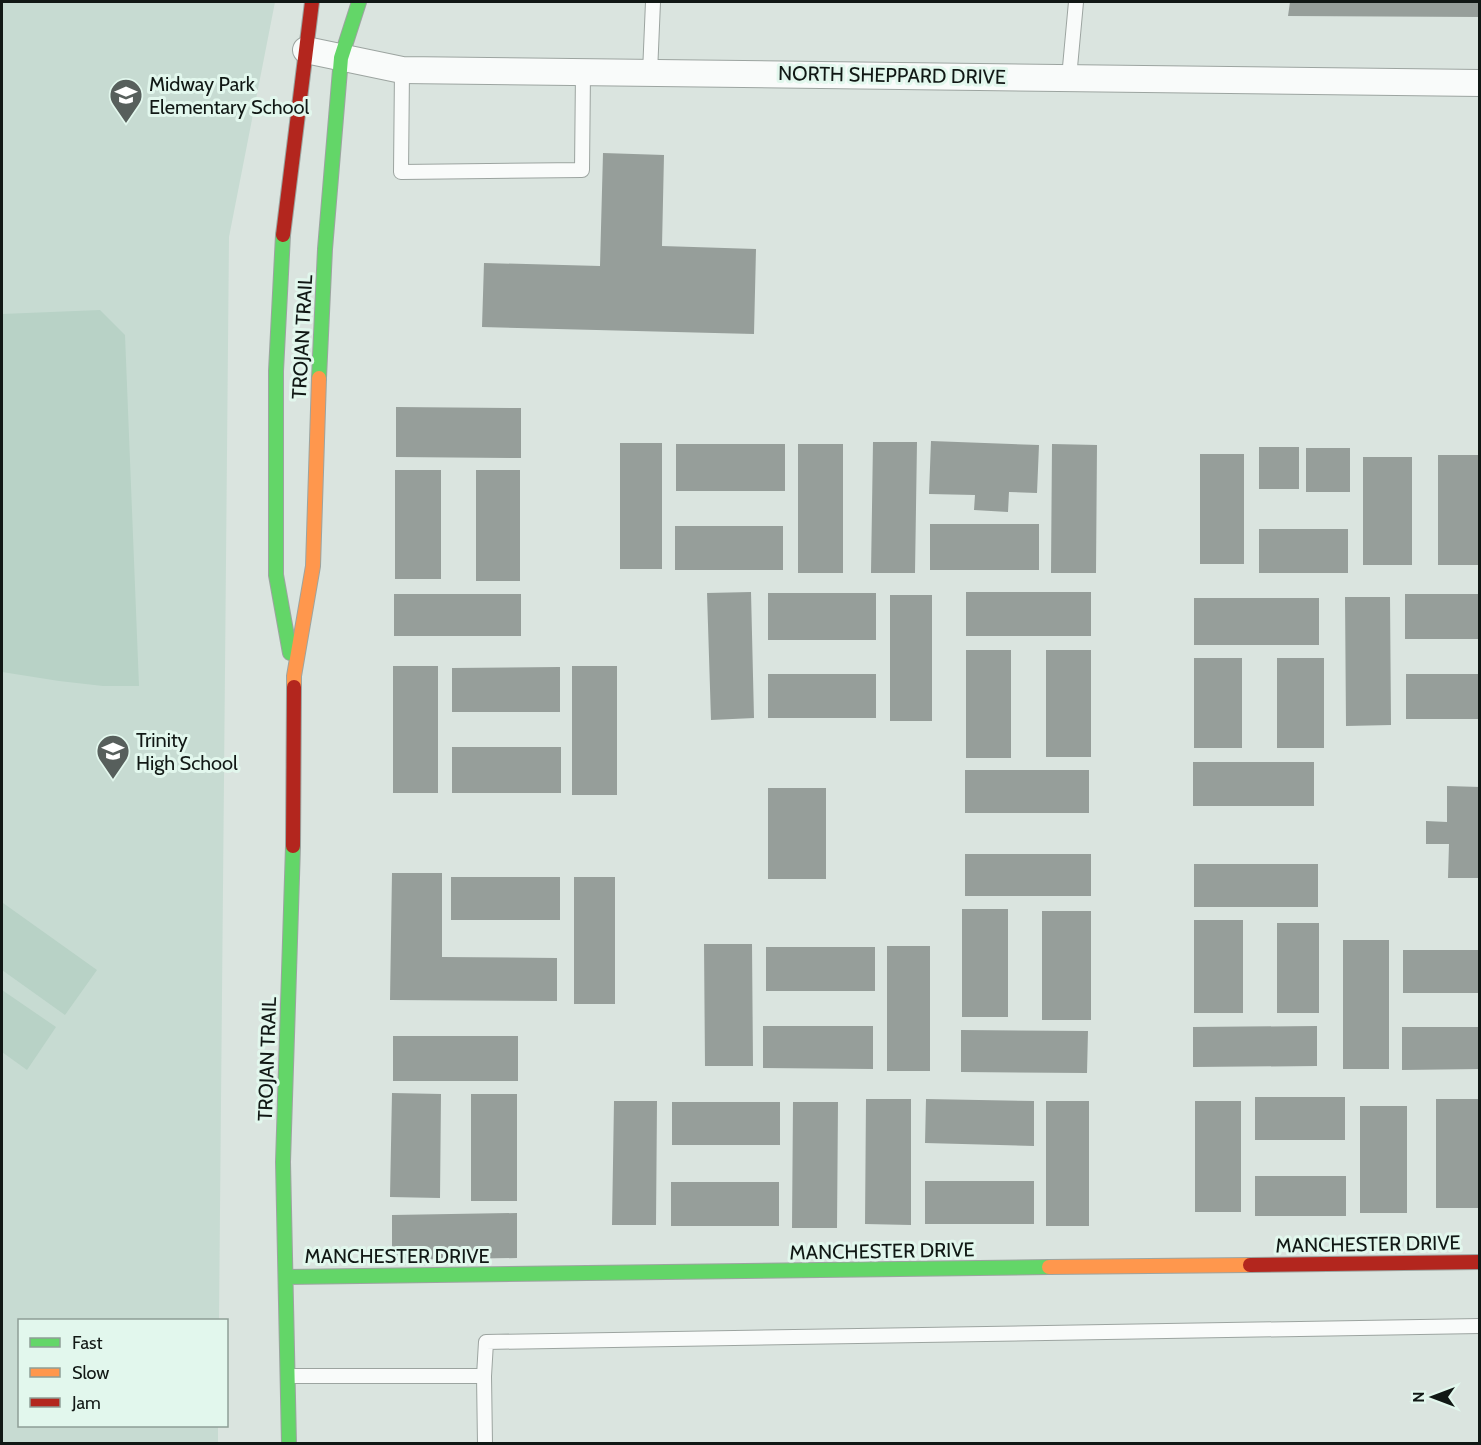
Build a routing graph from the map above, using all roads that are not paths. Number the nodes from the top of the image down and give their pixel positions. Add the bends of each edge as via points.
1 (312, 2) edge
2 (359, 2) edge
3 (653, 2) edge
4 (1076, 2) edge
5 (306, 50) junction
6 (341, 58) junction
7 (402, 70) junction
8 (583, 72) junction
9 (650, 73) junction
10 (1069, 78) junction
11 (1479, 83) edge
12 (294, 676) junction
13 (1479, 1262) edge
14 (286, 1277) junction
15 (1479, 1326) edge
16 (288, 1376) junction
17 (484, 1376) junction
18 (289, 1443) edge
19 (485, 1443) edge

1 - 5 street, TROJAN TRAIL
2 - 6 street, TROJAN TRAIL
3 - 9 lane
4 - 10 lane
5 - 6 street, NORTH SHEPPARD DRIVE
5 - 12 street, TROJAN TRAIL via 281,249 276,371 276,575
6 - 7 street, NORTH SHEPPARD DRIVE
6 - 12 street, TROJAN TRAIL via 325,249 313,566
7 - 8 street, NORTH SHEPPARD DRIVE
7 - 8 lane via 401,172 582,170
8 - 9 street, NORTH SHEPPARD DRIVE
9 - 10 street, NORTH SHEPPARD DRIVE
10 - 11 street, NORTH SHEPPARD DRIVE
12 - 14 street, TROJAN TRAIL via 283,1162
13 - 14 street, MANCHESTER DRIVE
14 - 16 street, TROJAN TRAIL
15 - 17 lane via 486,1342
16 - 17 lane
16 - 18 street, TROJAN TRAIL
17 - 19 lane

